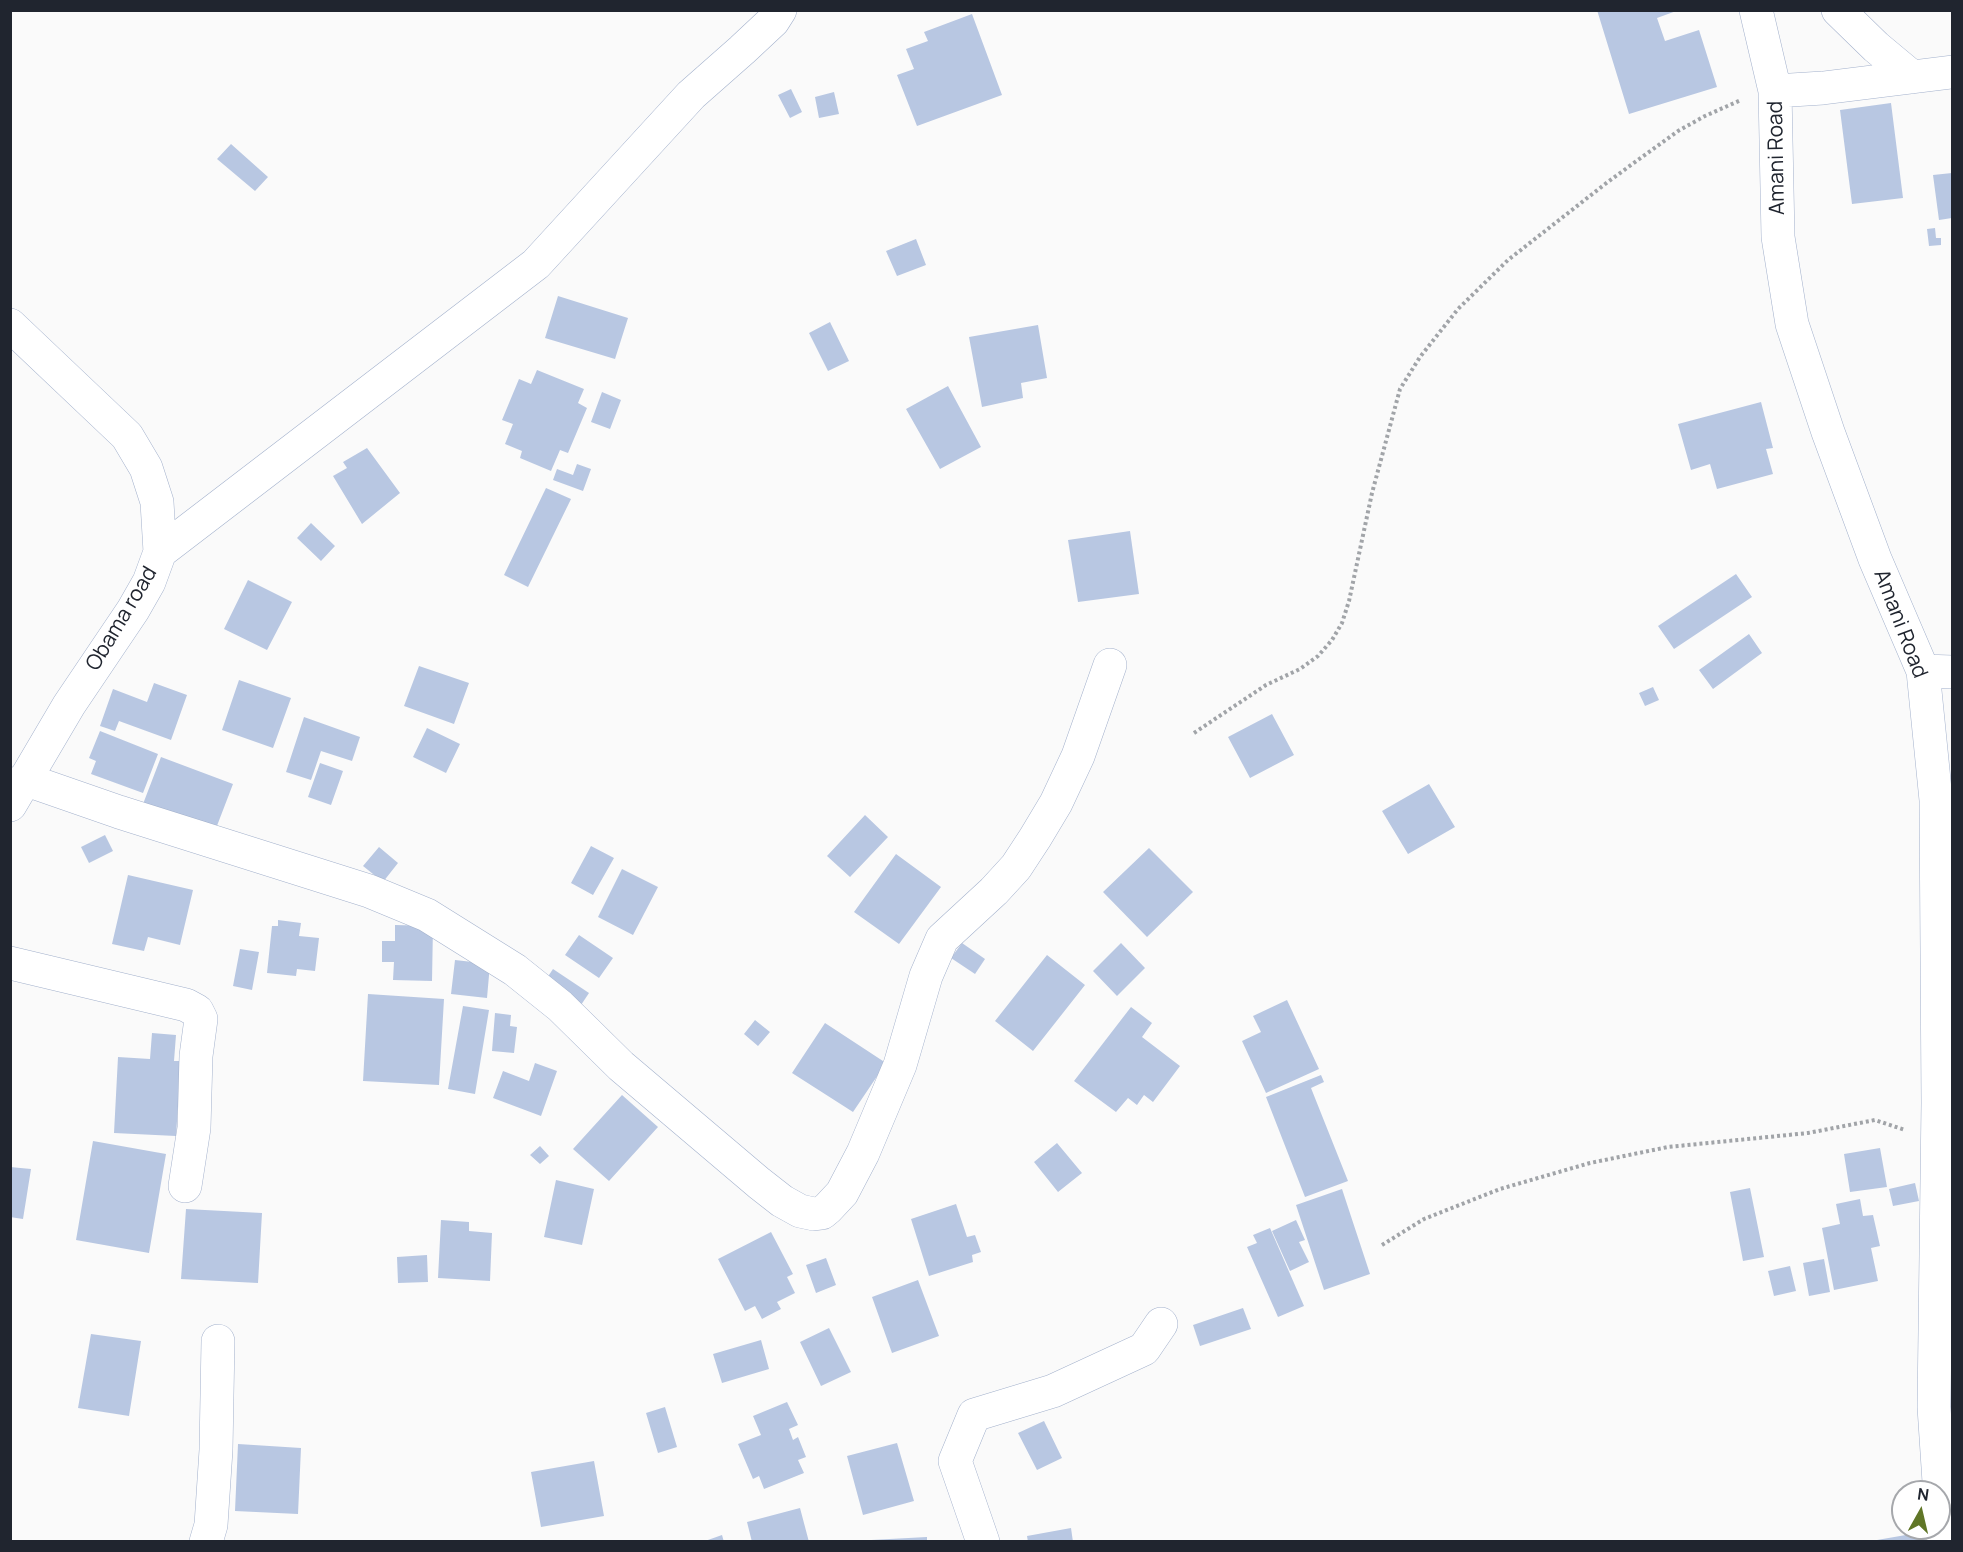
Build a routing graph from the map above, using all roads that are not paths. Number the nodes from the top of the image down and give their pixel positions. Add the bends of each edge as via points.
1 (780, 10) edge
2 (1756, 10) edge
3 (1838, 10) edge
4 (1953, 72) edge
5 (1912, 77) junction
6 (1775, 91) junction
7 (10, 325) edge
8 (160, 552) junction
9 (1110, 665) dead end
10 (1938, 671) edge
11 (17, 792) edge
12 (10, 963) edge
13 (185, 1186) dead end
14 (1161, 1324) dead end
15 (218, 1341) dead end
16 (207, 1542) edge
17 (983, 1542) edge
18 (1943, 1542) edge

1 - 8 street via 773,21 691,95 536,264
2 - 6 street, Amani Road
3 - 5 street
4 - 5 street
5 - 6 street
6 - 10 street, Amani Road via 1778,237 1792,324 1875,559
7 - 8 street, Obama road via 127,436 146,468 157,502
8 - 11 street, Obama road via 133,610
9 - 11 street via 1078,756 1035,838 1009,875 942,939 926,976 900,1065 863,1153 842,1193 822,1213 814,1214 782,1201 759,1183 515,970 427,915 369,891 119,812
10 - 18 street, Amani Road via 1934,1407
12 - 13 street via 186,1005 197,1011 201,1019 194,1128
14 - 17 street via 1144,1349 1053,1391 974,1415 955,1461
15 - 16 street via 216,1450

